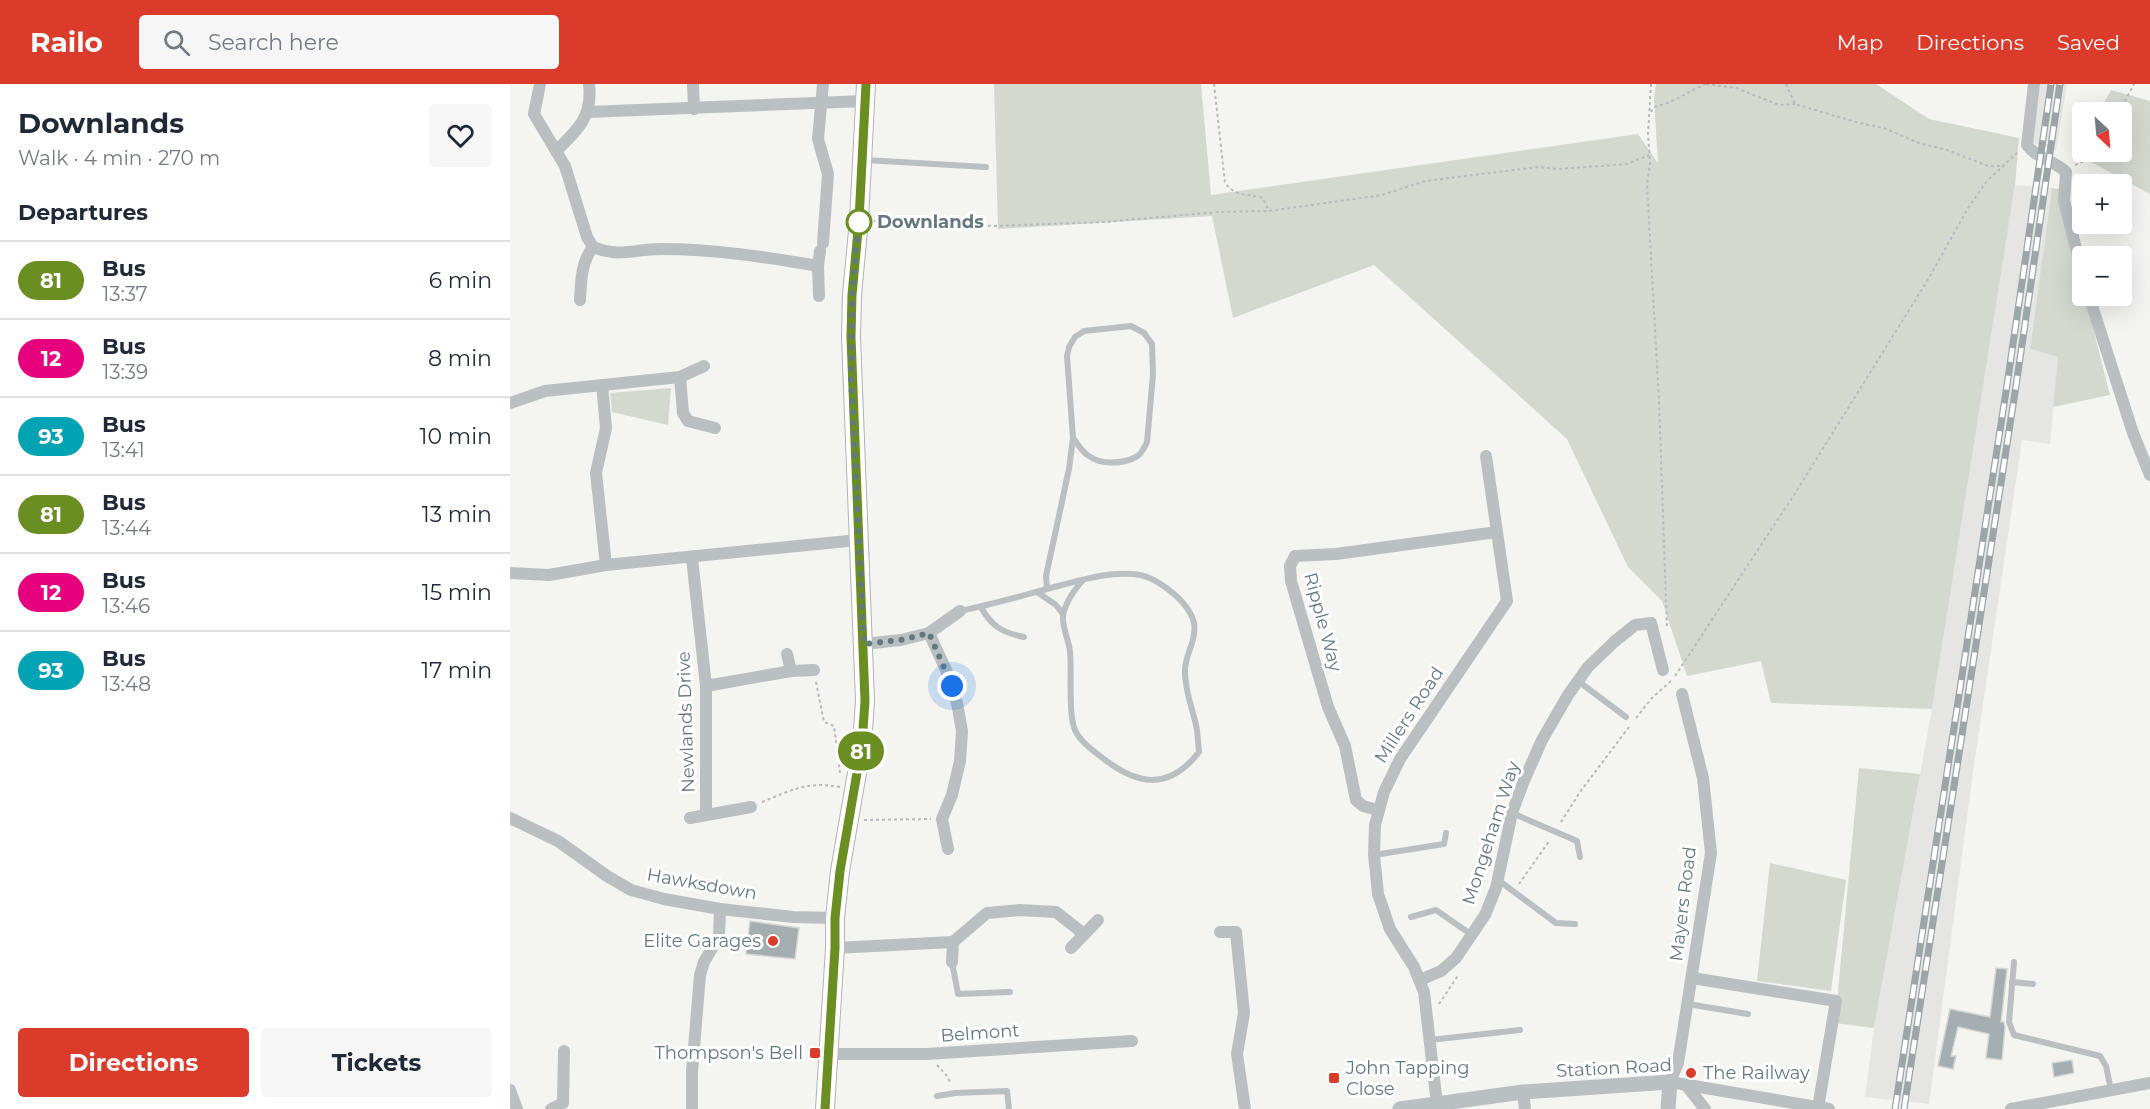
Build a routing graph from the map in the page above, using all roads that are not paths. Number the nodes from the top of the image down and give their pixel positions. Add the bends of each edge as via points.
1 (540, 84) edge
2 (589, 84) edge
3 (693, 84) edge
4 (823, 84) edge
5 (2034, 84) edge
6 (865, 93) edge
7 (823, 103) junction
8 (694, 109) junction
9 (588, 112) junction
10 (556, 151) junction
11 (862, 160) junction
12 (986, 167) dead end
13 (2075, 246) edge
14 (593, 247) junction
15 (818, 266) junction
16 (819, 296) dead end
17 (580, 300) dead end
18 (2092, 306) edge
19 (704, 366) dead end
20 (680, 377) junction
21 (602, 385) junction
22 (510, 403) edge
23 (715, 428) dead end
24 (1073, 438) junction
25 (1486, 456) dead end
26 (2150, 475) edge
27 (1497, 532) junction
28 (858, 540) junction
29 (692, 558) junction
30 (606, 565) junction
31 (510, 573) edge
32 (1083, 580) junction
33 (1047, 589) junction
34 (1037, 592) junction
35 (981, 607) junction
36 (960, 612) joint
37 (1063, 614) junction
38 (929, 633) junction
39 (1024, 637) dead end
40 (864, 644) junction
41 (787, 654) dead end
42 (1669, 669) road end
43 (814, 670) road end
44 (791, 671) junction
45 (1578, 681) junction
46 (706, 686) junction
47 (1682, 694) road end
48 (1626, 717) dead end
49 (751, 807) road end
50 (1378, 810) junction
51 (1512, 813) junction
52 (706, 814) junction
53 (510, 818) edge
54 (690, 818) dead end
55 (1446, 833) dead end
56 (948, 849) dead end
57 (1374, 855) junction
58 (1580, 857) dead end
59 (1498, 880) junction
60 (720, 909) junction
61 (1411, 917) dead end
62 (835, 918) junction
63 (1098, 920) dead end
64 (1575, 924) dead end
65 (1220, 932) dead end
66 (1084, 934) junction
67 (1472, 935) junction
68 (953, 942) junction
69 (835, 948) junction
70 (1071, 948) dead end
71 (952, 962) joint
72 (2014, 962) dead end
73 (1692, 978) junction
74 (1420, 980) junction
75 (2012, 982) junction
76 (2033, 984) dead end
77 (1010, 992) dead end
78 (1688, 1004) junction
79 (1748, 1014) dead end
80 (1520, 1030) dead end
81 (1430, 1040) junction
82 (1132, 1041) dead end
83 (564, 1051) dead end
84 (829, 1054) junction
85 (1670, 1082) junction
86 (2150, 1083) edge
87 (1686, 1085) junction
88 (510, 1090) edge
89 (2111, 1091) junction
90 (1523, 1092) junction
91 (938, 1096) dead end
92 (1437, 1104) junction
93 (568, 1106) edge
94 (1824, 1108) edge
95 (517, 1109) edge
96 (551, 1109) edge
97 (692, 1109) edge
98 (825, 1109) edge
99 (1010, 1109) edge
100 (1245, 1109) edge
101 (1400, 1109) edge
102 (1525, 1109) edge
103 (1668, 1109) edge
104 (1705, 1109) edge
105 (2011, 1109) edge

1 - 10 street via 534,114
2 - 9 street
3 - 8 street
4 - 7 street
5 - 13 street via 2027,145 2066,172 2064,201
6 - 7 street
6 - 11 main road
7 - 8 street
7 - 15 street via 818,139 828,174
8 - 9 street
9 - 10 street
10 - 14 street via 565,166
11 - 12 lane
11 - 28 main road via 851,337
14 - 15 street via 619,254 659,249 726,252
14 - 17 street via 581,274
15 - 16 street
18 - 26 street
19 - 20 street
20 - 21 street
20 - 23 street via 688,421
21 - 22 street via 545,391
21 - 30 street via 606,428 596,473
24 - 24 lane via 1067,356 1075,338 1084,331 1131,326 1144,333 1152,344 1153,374 1143,450 1136,457 1105,462 1089,456
24 - 33 lane via 1046,576
25 - 27 street, Millers Road
27 - 50 street, Millers Road via 1507,601 1404,752
27 - 50 street, Ripple Way via 1295,556 1290,566 1328,707 1345,746 1356,800
28 - 29 street
28 - 40 main road
29 - 30 street
29 - 46 street, Newlands Drive
30 - 31 street via 549,575
32 - 33 lane
32 - 37 lane
32 - 37 lane via 1136,574 1164,586 1183,601 1194,623 1185,669 1199,752 1188,767 1170,778 1133,777 1113,767 1085,744 1075,730 1071,714 1070,651
33 - 34 lane
34 - 35 lane
34 - 37 lane
35 - 36 lane
35 - 39 lane via 1005,634
36 - 38 street
38 - 40 street
38 - 56 street via 946,670 962,731 960,762 942,819
40 - 62 main road via 862,744
41 - 44 street
42 - 45 street, Mongeham Way via 1651,623 1635,625 1600,654
43 - 44 street
44 - 46 street
45 - 48 lane
45 - 51 street, Mongeham Way via 1542,740
46 - 52 street, Newlands Drive
47 - 73 street, Mayers Road via 1703,778 1711,853
49 - 52 street, Newlands Drive
50 - 57 street, Millers Road
51 - 58 lane via 1576,841
51 - 59 street, Mongeham Way
52 - 54 street, Newlands Drive
53 - 60 street, Hawksdown via 558,841 631,890
55 - 57 lane via 1444,844
57 - 74 street, Millers Road via 1383,914
59 - 64 lane via 1556,923
59 - 67 street, Mongeham Way via 1485,915
60 - 62 street, Hawksdown
60 - 97 street via 720,936 700,975
61 - 67 lane via 1436,910
62 - 69 main road
63 - 66 street
65 - 100 street via 1236,932 1244,1013 1237,1054
66 - 68 street via 1056,912 1020,910 987,913
66 - 70 street
67 - 74 street, Mongeham Way via 1449,965
68 - 69 street
68 - 71 street
69 - 84 main road
71 - 77 lane via 958,994
72 - 75 lane
73 - 78 street, Mayers Road
73 - 94 street, Mayers Road via 1836,1001
74 - 81 street, Millers Road
75 - 76 lane
75 - 89 lane via 2010,1022 2014,1035 2100,1056
78 - 79 lane
78 - 85 street, Mayers Road via 1678,1063
80 - 81 lane
81 - 92 street, Millers Road
82 - 84 street, Belmont via 926,1054
83 - 93 street
84 - 98 main road
85 - 87 street, Station Road
85 - 90 street, Station Road
85 - 103 street
86 - 89 street
87 - 94 street, Station Road
87 - 104 street
88 - 95 street
89 - 105 street
90 - 92 street, Station Road
90 - 102 street
91 - 99 lane via 1007,1091
92 - 101 street, Station Road
93 - 96 street

